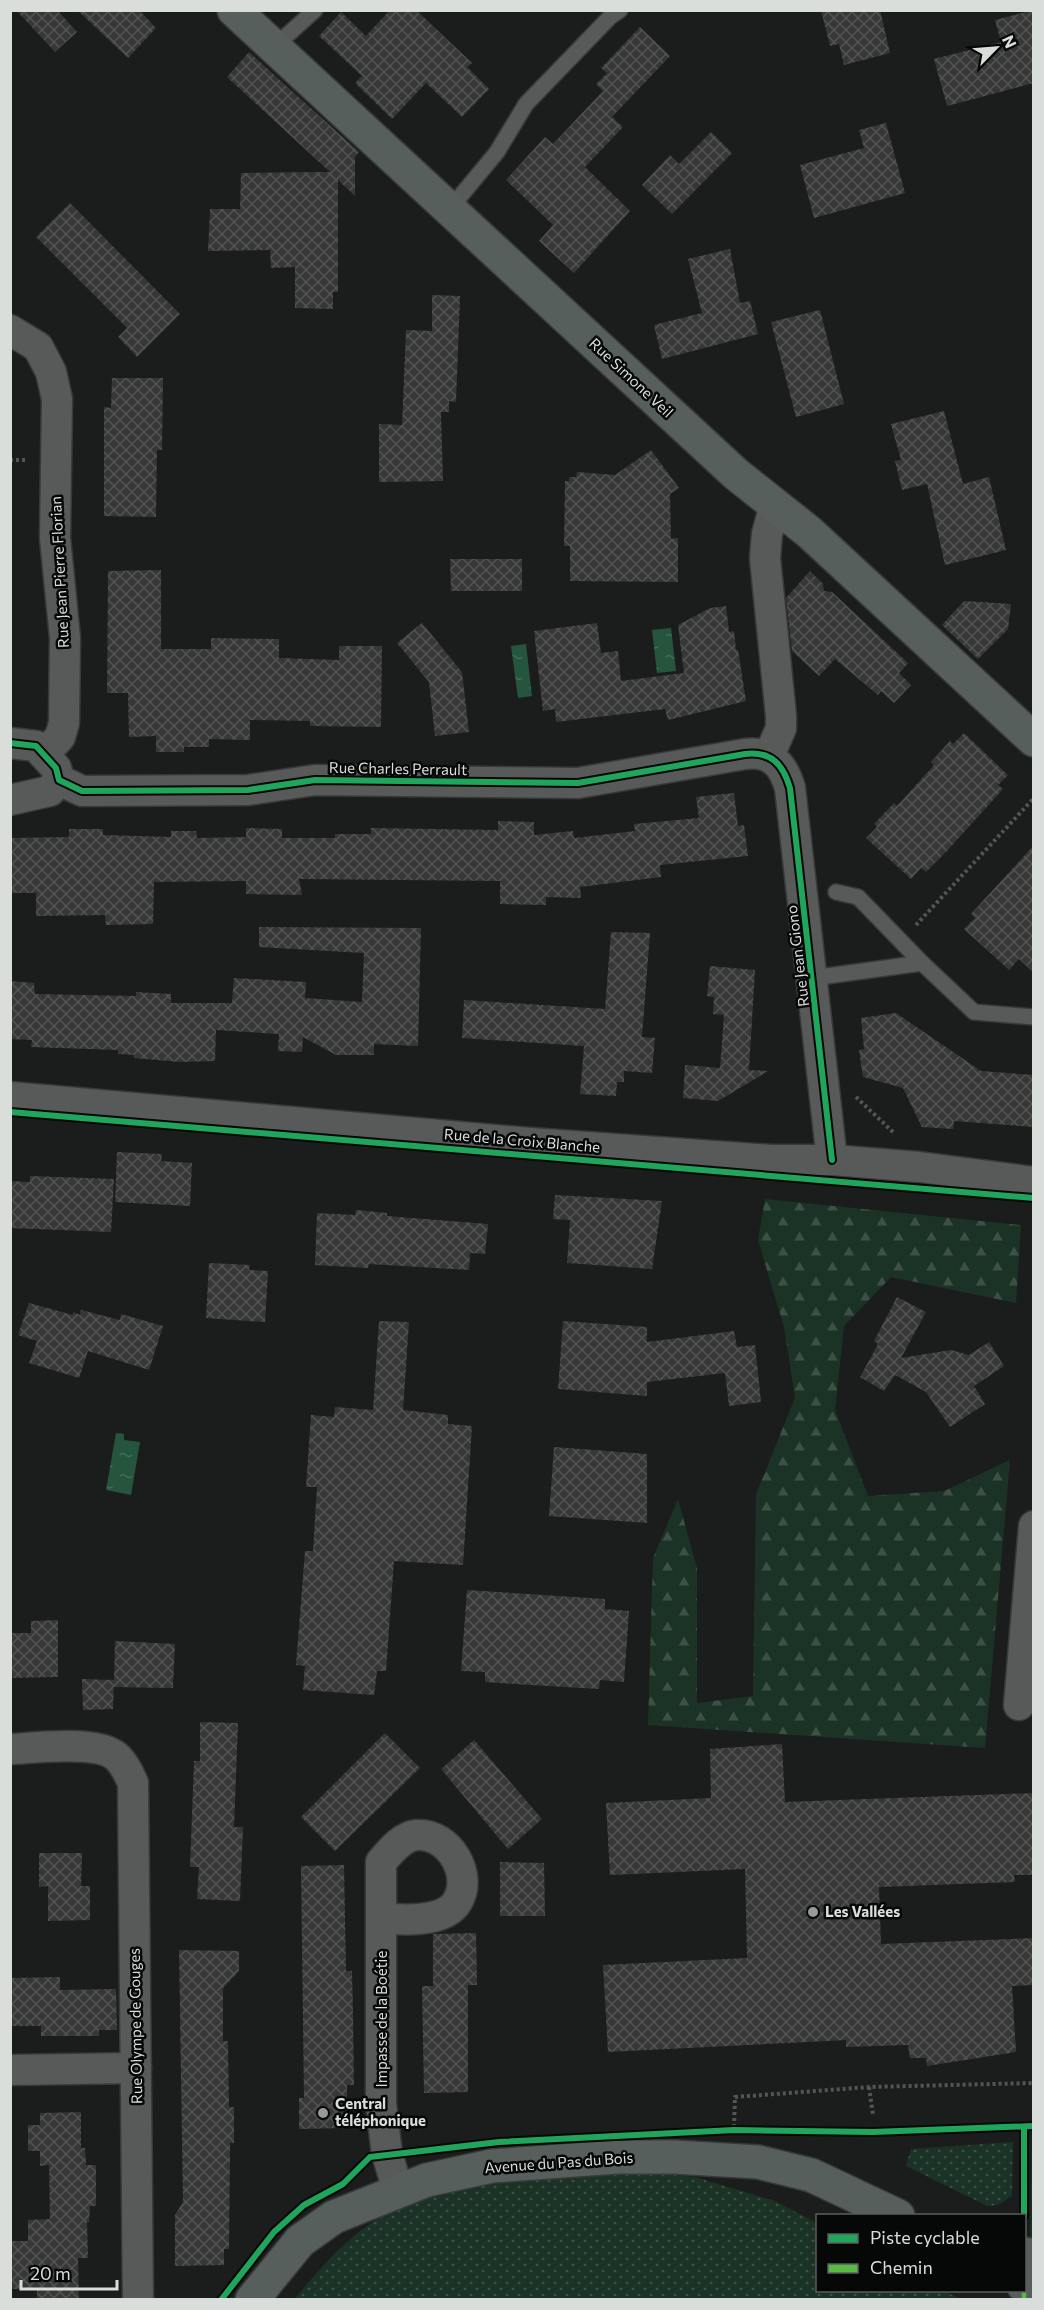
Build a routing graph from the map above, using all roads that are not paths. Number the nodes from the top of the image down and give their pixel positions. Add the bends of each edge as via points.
1 (234, 10) edge
2 (315, 10) edge
3 (620, 10) edge
4 (274, 47) junction
5 (449, 210) junction
6 (10, 330) edge
7 (775, 505) junction
8 (1034, 740) edge
9 (10, 743) edge
10 (45, 753) junction
11 (769, 756) junction
12 (59, 780) junction
13 (10, 800) edge
14 (836, 892) dead end
15 (922, 963) junction
16 (812, 978) junction
17 (1034, 1017) edge
18 (10, 1096) edge
19 (832, 1160) junction
20 (1034, 1182) edge
21 (1034, 1526) edge
22 (1019, 1705) dead end
23 (10, 1749) edge
24 (382, 1918) dead end
25 (136, 2068) junction
26 (10, 2070) edge
27 (398, 2190) junction
28 (894, 2214) edge
29 (138, 2300) edge
30 (252, 2300) edge

1 - 4 main road, Rue Simone Veil
2 - 4 lane
3 - 5 lane via 526,104 497,152
4 - 5 main road, Rue Simone Veil
5 - 7 main road, Rue Simone Veil via 736,474
6 - 10 street, Rue Jean Pierre Florian via 38,347 51,372 57,399 55,538 64,629 64,723 60,737
7 - 8 main road, Rue Simone Veil
7 - 11 street via 765,558 781,728
9 - 10 street via 36,746
10 - 12 street
11 - 12 street, Rue Charles Perrault via 745,754 578,783 315,780 248,790 82,791
11 - 16 street, Rue Jean Giono via 783,769 790,788
12 - 13 street via 50,790
14 - 15 lane via 858,897
15 - 16 lane
15 - 17 lane via 974,1012
16 - 19 street, Rue Jean Giono
18 - 19 street, Rue de la Croix Blanche via 530,1143 771,1160
19 - 20 street, Rue de la Croix Blanche
21 - 22 street
23 - 25 street, Rue Olympe de Gouges via 91,1747 117,1757 132,1783
24 - 27 street, Impasse de la Boétie via 381,2104 387,2154
25 - 26 street
25 - 29 street, Rue Olympe de Gouges
27 - 28 main road, Avenue du Pas du Bois via 456,2173 526,2162 617,2157 726,2159 811,2175
27 - 30 main road, Avenue du Pas du Bois via 352,2208 316,2228 286,2257

